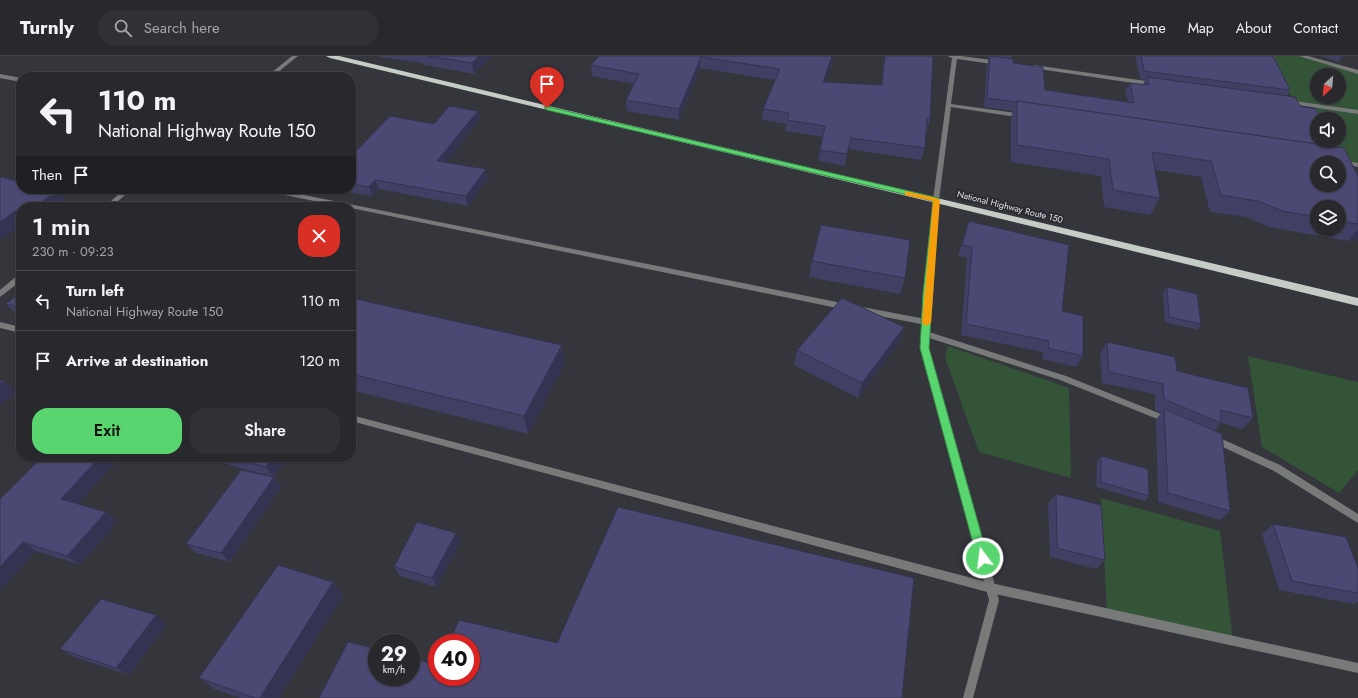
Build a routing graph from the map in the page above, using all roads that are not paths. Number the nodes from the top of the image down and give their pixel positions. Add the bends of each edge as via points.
1 (295, 56) edge
2 (330, 56) edge
3 (953, 56) edge
4 (1302, 56) edge
5 (1009, 64) edge
6 (1024, 66) edge
7 (275, 72) edge
8 (1358, 72) edge
9 (0, 76) edge
10 (16, 79) edge
11 (1156, 84) edge
12 (1280, 101) edge
13 (948, 105) junction
14 (1358, 112) edge
15 (1026, 116) edge
16 (1346, 163) edge
17 (1358, 165) edge
18 (123, 194) edge
19 (290, 194) edge
20 (936, 200) junction
21 (113, 202) edge
22 (330, 202) edge
23 (356, 207) edge
24 (16, 281) edge
25 (0, 294) edge
26 (1358, 302) edge
27 (926, 322) junction
28 (0, 325) edge
29 (16, 329) edge
30 (926, 334) junction
31 (356, 419) edge
32 (1173, 422) edge
33 (1208, 437) edge
34 (1358, 519) edge
35 (991, 588) junction
36 (1358, 668) edge
37 (968, 698) edge

1 - 7 street
2 - 20 highway, National Highway Route 150
3 - 5 street
3 - 13 street
4 - 8 street
6 - 11 street
9 - 10 street
12 - 14 street
13 - 15 street
13 - 20 street
16 - 17 street
18 - 21 street
19 - 22 street
20 - 26 highway, National Highway Route 150
20 - 27 street
23 - 27 street
24 - 25 street
27 - 30 street
28 - 29 street
30 - 32 street via 1063,378
30 - 35 street via 925,348
31 - 35 street
33 - 34 street via 1277,468
35 - 36 street
35 - 37 street via 994,600

